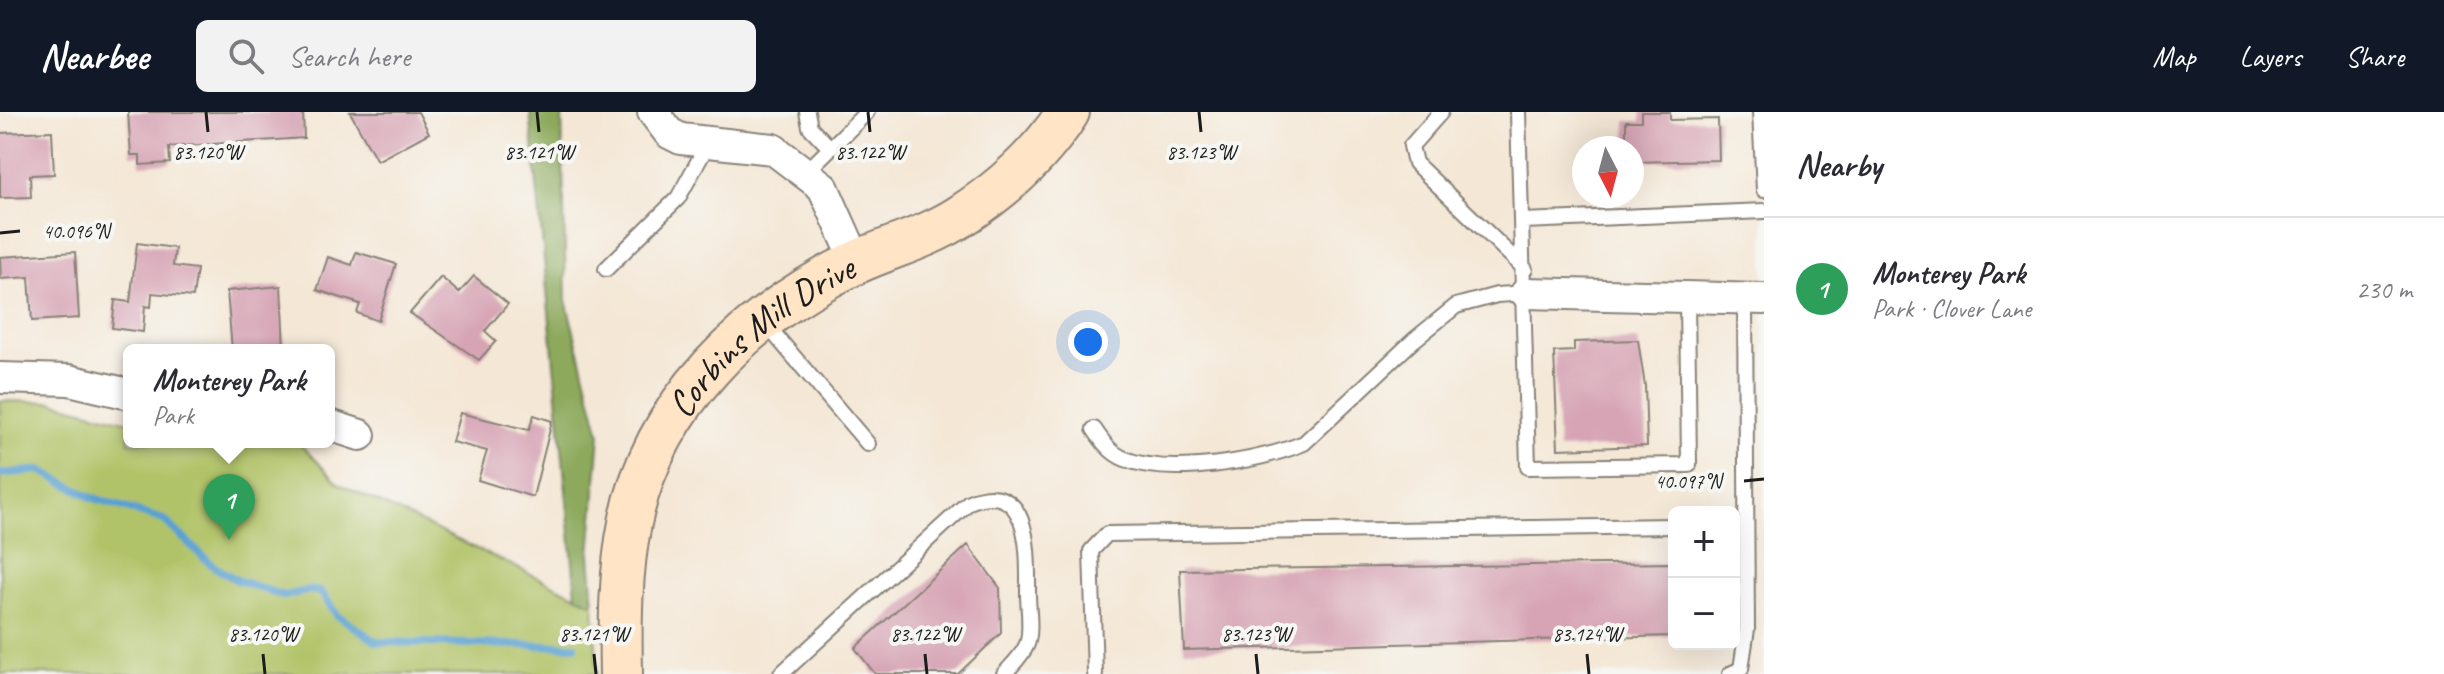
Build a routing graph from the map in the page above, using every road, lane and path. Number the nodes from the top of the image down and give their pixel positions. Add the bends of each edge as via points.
1 (653, 112) edge
2 (807, 112) edge
3 (867, 112) edge
4 (1068, 112) edge
5 (1441, 112) edge
6 (1518, 112) edge
7 (1760, 112) edge
8 (709, 142) junction
9 (830, 148) junction
10 (805, 173) junction
11 (1764, 190) edge
12 (1764, 211) edge
13 (1523, 221) junction
14 (857, 263) junction
15 (606, 269) dead end
16 (1525, 281) junction
17 (1687, 298) junction
18 (1754, 299) edge
19 (763, 319) junction
20 (0, 378) edge
21 (123, 393) edge
22 (335, 427) edge
23 (1094, 429) dead end
24 (360, 435) dead end
25 (868, 444) dead end
26 (1740, 525) edge
27 (1668, 526) edge
28 (621, 674) edge
29 (781, 674) edge
30 (1004, 674) edge
31 (1095, 674) edge
32 (1730, 674) edge

1 - 8 street via 669,133
2 - 9 lane via 810,127
3 - 9 lane
4 - 14 street, Corbins Mill Drive via 1023,169 959,217
5 - 16 lane via 1411,146 1415,163
6 - 13 lane
7 - 11 lane
8 - 10 street via 773,149
8 - 15 lane via 678,198
9 - 10 lane
10 - 14 street via 823,187
12 - 13 lane
13 - 16 lane
14 - 19 street, Corbins Mill Drive
16 - 17 street
16 - 17 lane via 1528,467 1689,465
16 - 23 lane via 1456,306 1304,443 1281,452 1168,466 1125,459
17 - 18 street
18 - 26 lane
19 - 25 lane
19 - 28 street, Corbins Mill Drive via 717,361 677,410 653,456 630,523 620,599
20 - 21 street via 69,380
22 - 24 street
26 - 32 lane via 1747,629 1741,669
27 - 31 lane via 1107,534 1091,551
29 - 30 lane via 969,502 986,495 1006,500 1028,536 1028,642

